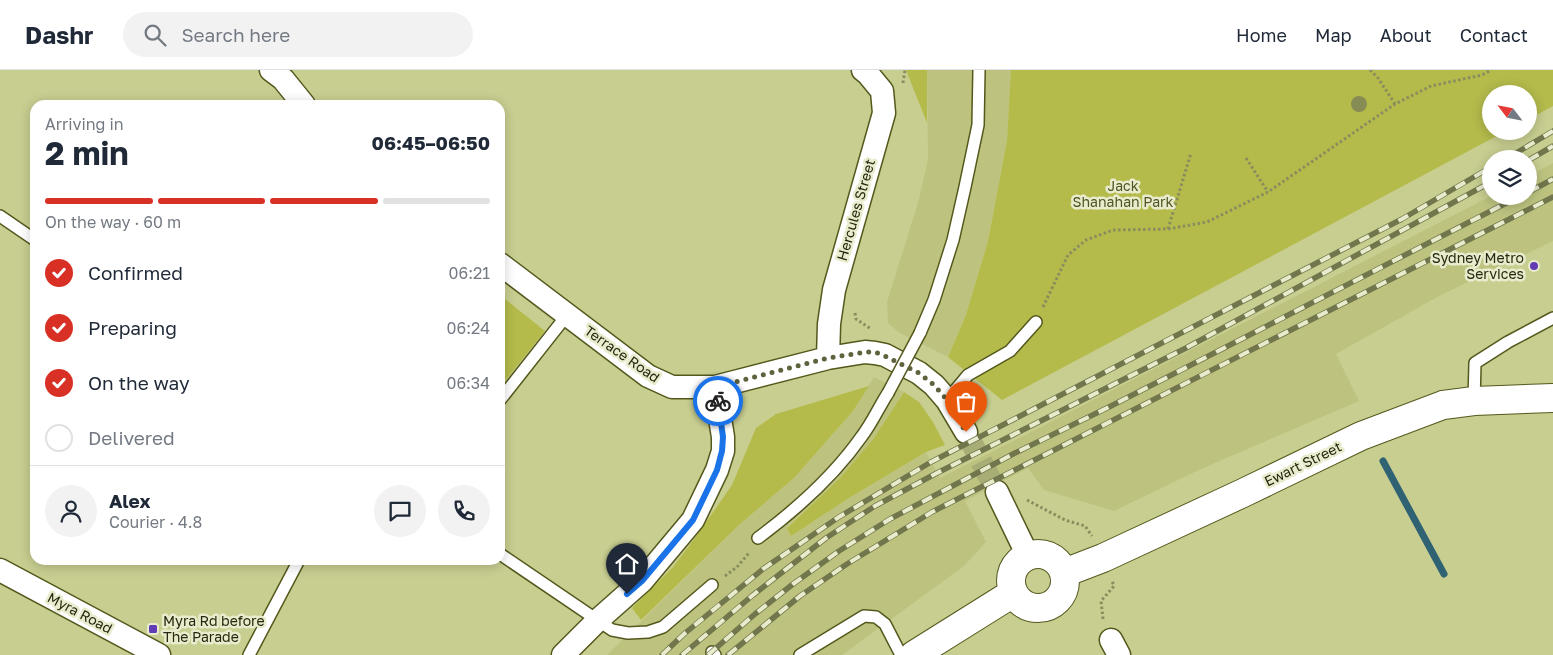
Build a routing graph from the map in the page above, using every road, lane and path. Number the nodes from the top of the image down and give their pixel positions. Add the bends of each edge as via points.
1 (271, 70) edge
2 (979, 70) edge
3 (1370, 70) edge
4 (1491, 70) edge
5 (867, 71) edge
6 (300, 100) edge
7 (1395, 104) junction
8 (1192, 153) dead end
9 (1246, 158) dead end
10 (1268, 192) junction
11 (0, 216) edge
12 (1168, 229) junction
13 (30, 237) edge
14 (505, 268) edge
15 (567, 315) junction
16 (1553, 318) edge
17 (1036, 322) joint
18 (828, 358) junction
19 (716, 387) junction
20 (505, 394) edge
21 (1553, 398) edge
22 (947, 400) junction
23 (1474, 401) junction
24 (966, 432) tunnel mouth
25 (998, 492) tunnel mouth
26 (1026, 500) dead end
27 (1085, 526) dead end
28 (758, 538) joint
29 (1028, 556) junction
30 (505, 557) edge
31 (296, 565) edge
32 (0, 570) edge
33 (1064, 572) junction
34 (1110, 575) dead end
35 (712, 585) joint
36 (1014, 593) junction
37 (598, 620) junction
38 (1115, 648) edge
39 (159, 655) edge
40 (249, 655) edge
41 (563, 655) edge
42 (800, 655) edge
43 (901, 655) edge
44 (914, 655) edge

1 - 6 street
2 - 28 lane, bridge via 978,125 953,240 920,333 862,436 819,488
3 - 7 path
4 - 7 path via 1482,76 1431,86
5 - 18 street, Hercules Street via 882,91 884,113 834,290
7 - 10 path
8 - 12 path
9 - 10 path
10 - 12 path via 1207,222
11 - 13 lane
12 - 17 path via 1113,230 1086,240 1068,255
14 - 15 street, Terrace Road
15 - 19 street, Terrace Road via 648,376 672,387
15 - 20 lane
16 - 23 lane via 1475,362
17 - 22 lane via 1010,351 968,375
18 - 19 street, Terrace Road
18 - 22 street, Terrace Road via 875,352 919,373
19 - 37 street via 722,451 717,470 693,520 642,581
21 - 23 street, Ewart Street
22 - 24 street, Terrace Road
23 - 33 street, Ewart Street via 1443,405 1361,436 1102,558
25 - 29 street
26 - 27 path via 1065,520
28 - 35 path via 737,567
29 - 33 street via 1050,556
29 - 36 street via 1020,560 1011,576
30 - 37 lane
31 - 40 lane
32 - 39 street, Myra Road
33 - 36 street via 1064,590 1059,598 1044,608 1026,606
34 - 38 path via 1114,586 1101,602 1104,627
35 - 37 lane via 663,627 648,632 628,634 612,630
36 - 44 street
37 - 41 street
42 - 43 lane via 864,616 876,617 885,624

